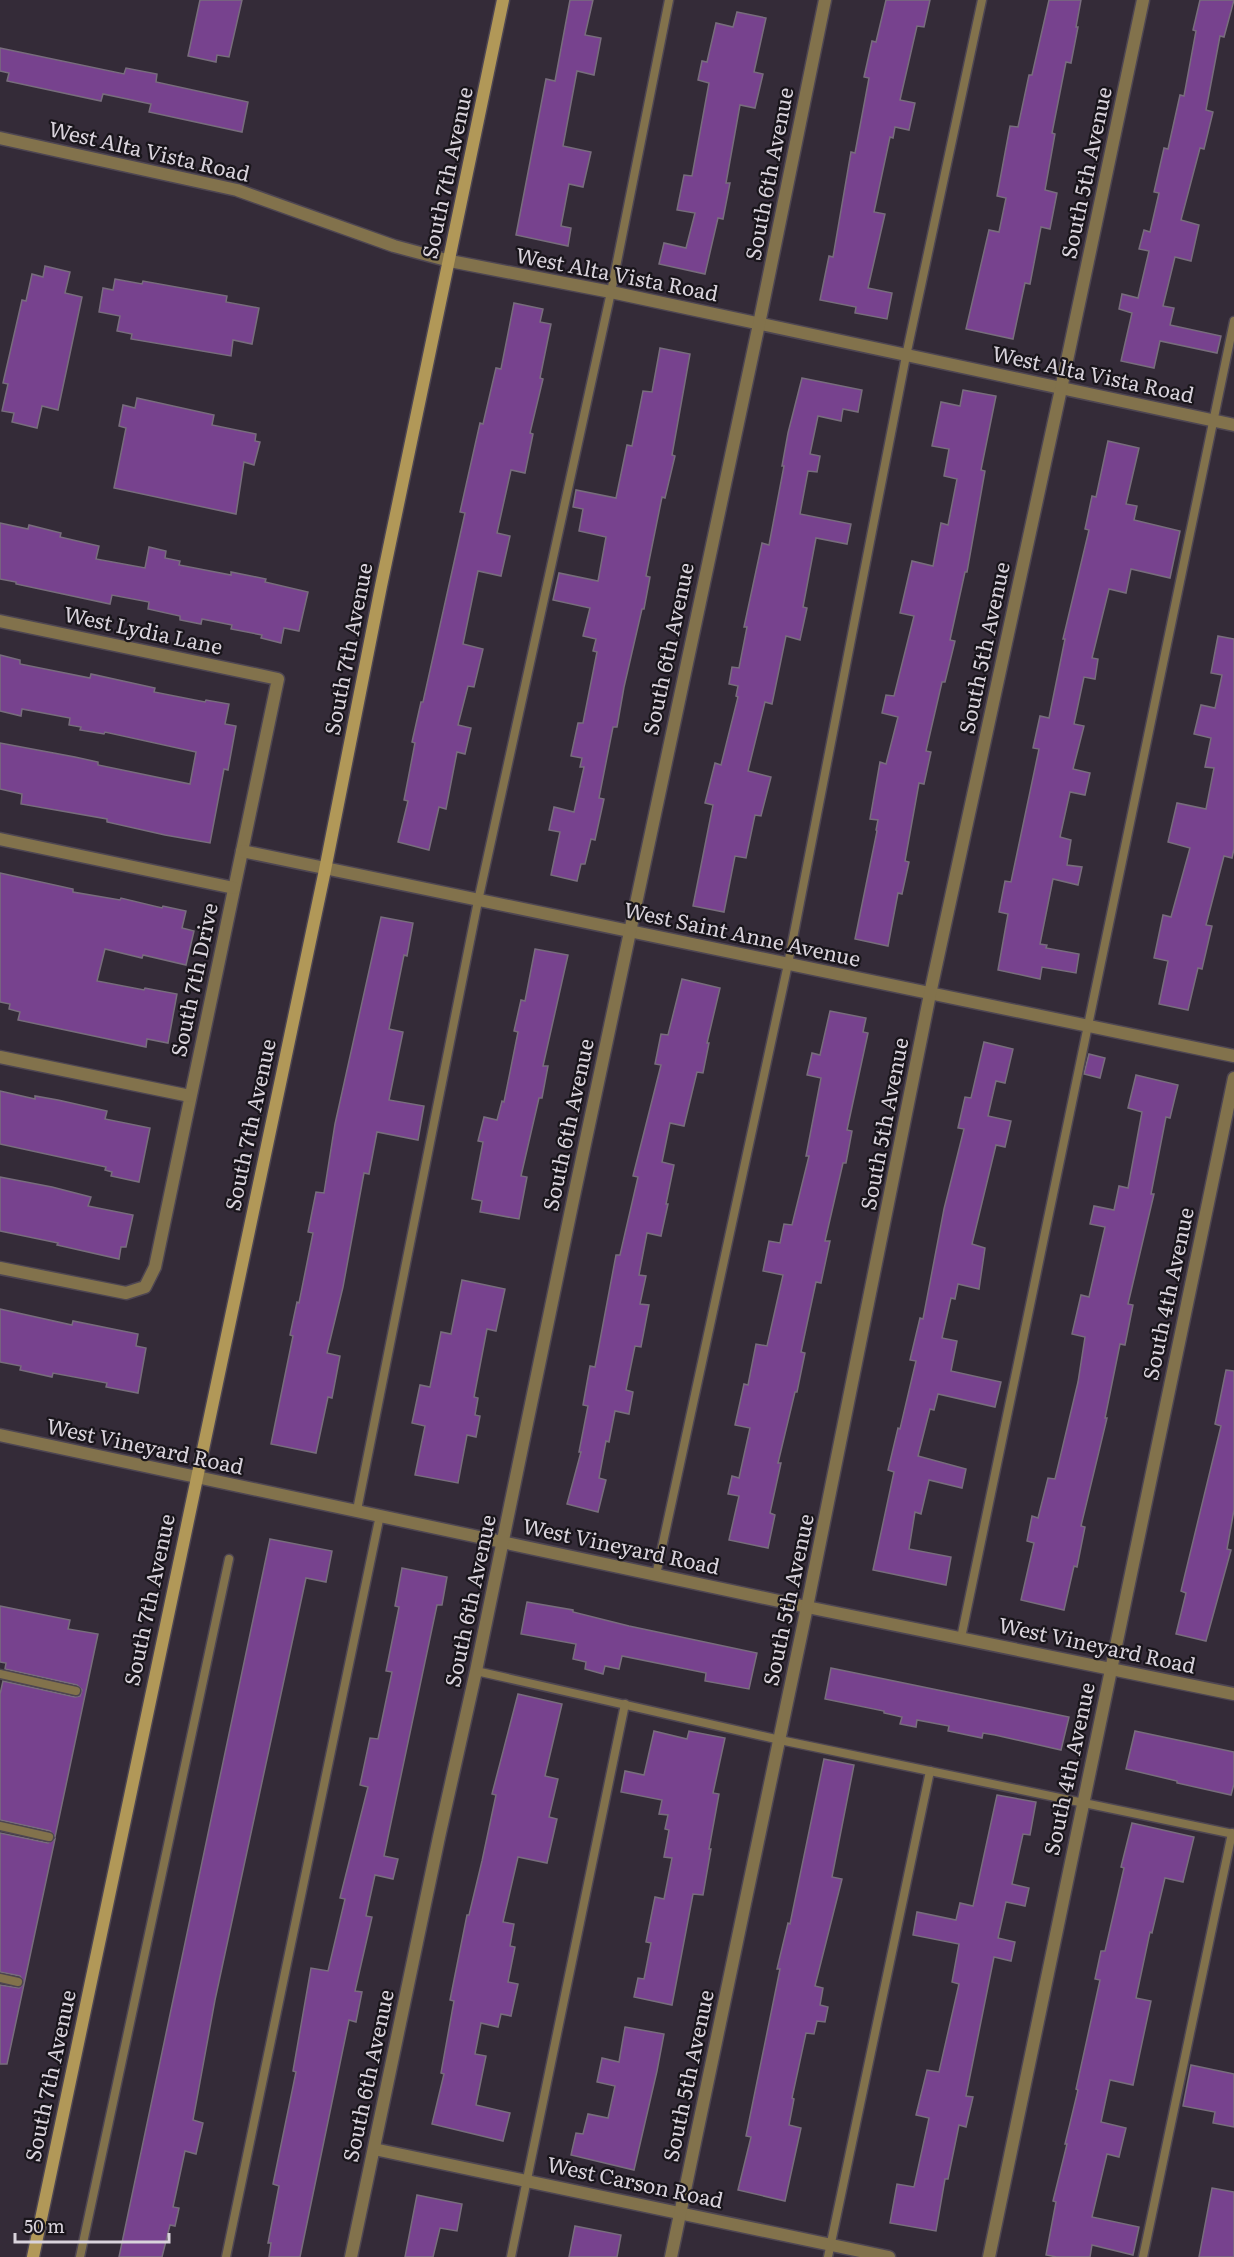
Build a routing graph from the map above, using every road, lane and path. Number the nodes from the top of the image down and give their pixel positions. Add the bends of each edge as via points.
1 (503, 0) edge
2 (669, 0) edge
3 (825, 0) edge
4 (982, 0) edge
5 (1143, 0) edge
6 (0, 138) edge
7 (450, 261) junction
8 (611, 292) junction
9 (1234, 321) edge
10 (759, 324) junction
11 (906, 356) junction
12 (1061, 389) junction
13 (1213, 420) junction
14 (1234, 425) edge
15 (0, 621) edge
16 (278, 679) joint
17 (0, 839) edge
18 (242, 851) junction
19 (325, 870) junction
20 (234, 888) junction
21 (478, 901) junction
22 (629, 932) junction
23 (788, 964) junction
24 (930, 994) junction
25 (1089, 1025) junction
26 (1234, 1056) edge
27 (0, 1057) edge
28 (1234, 1078) edge
29 (190, 1096) junction
30 (0, 1268) edge
31 (0, 1435) edge
32 (195, 1478) junction
33 (357, 1510) junction
34 (380, 1515) junction
35 (504, 1541) junction
36 (229, 1558) dead end
37 (656, 1575) junction
38 (807, 1607) junction
39 (961, 1638) junction
40 (1111, 1669) junction
41 (476, 1671) junction
42 (0, 1674) edge
43 (76, 1691) dead end
44 (1234, 1694) edge
45 (625, 1704) junction
46 (780, 1740) junction
47 (930, 1771) junction
48 (1082, 1802) junction
49 (0, 1826) edge
50 (1233, 1834) edge
51 (49, 1837) dead end
52 (0, 1978) edge
53 (18, 1982) dead end
54 (374, 2149) junction
55 (527, 2180) junction
56 (680, 2212) junction
57 (830, 2251) edge
58 (33, 2257) edge
59 (80, 2257) edge
60 (226, 2257) edge
61 (351, 2257) edge
62 (511, 2257) edge
63 (670, 2257) edge
64 (889, 2257) edge
65 (989, 2257) edge
66 (1143, 2257) edge

1 - 7 main road, South 7th Avenue
2 - 8 lane
3 - 10 street, South 6th Avenue
4 - 11 lane
5 - 12 street, South 5th Avenue
6 - 7 street, West Alta Vista Road via 237,190 394,246
7 - 8 street, West Alta Vista Road
7 - 19 main road, South 7th Avenue
8 - 10 street, West Alta Vista Road
8 - 21 lane
9 - 13 lane
10 - 11 street, West Alta Vista Road
10 - 22 street, South 6th Avenue
11 - 12 street, West Alta Vista Road
11 - 23 lane
12 - 13 street, West Alta Vista Road
12 - 24 street, South 5th Avenue
13 - 14 street, West Alta Vista Road
13 - 25 lane
15 - 16 street, West Lydia Lane
16 - 18 street, South 7th Drive
17 - 20 street
18 - 19 street, West Saint Anne Avenue
18 - 20 street, South 7th Drive
19 - 21 street, West Saint Anne Avenue
19 - 32 main road, South 7th Avenue
20 - 29 street, South 7th Drive
21 - 22 street, West Saint Anne Avenue
21 - 33 lane
22 - 23 street, West Saint Anne Avenue
22 - 35 street, South 6th Avenue
23 - 24 street, West Saint Anne Avenue
23 - 37 lane
24 - 25 street, West Saint Anne Avenue
24 - 38 street, South 5th Avenue
25 - 26 street, West Saint Anne Avenue
25 - 39 lane
27 - 29 street
28 - 40 street, South 4th Avenue
29 - 30 street, South 7th Drive via 154,1267 145,1287 126,1293
31 - 32 street, West Vineyard Road
32 - 33 street, West Vineyard Road
32 - 58 main road, South 7th Avenue
33 - 34 street, West Vineyard Road
34 - 35 street, West Vineyard Road
34 - 60 lane
35 - 37 street, West Vineyard Road
35 - 41 street, South 6th Avenue
36 - 59 lane
37 - 38 street, West Vineyard Road
38 - 39 street, West Vineyard Road
38 - 46 street, South 5th Avenue
39 - 40 street, West Vineyard Road
40 - 44 street, West Vineyard Road
40 - 48 street, South 4th Avenue
41 - 45 lane
41 - 54 street, South 6th Avenue
42 - 43 lane
45 - 46 lane
45 - 55 lane
46 - 47 lane
46 - 56 street, South 5th Avenue
47 - 48 lane
47 - 57 lane
48 - 50 lane
48 - 65 street, South 4th Avenue
49 - 51 lane
50 - 66 lane
52 - 53 lane
54 - 55 street, West Carson Road
54 - 61 street, South 6th Avenue
55 - 56 street, West Carson Road
55 - 62 lane
56 - 57 street, West Carson Road
56 - 63 street, South 5th Avenue
57 - 64 street, West Carson Road

